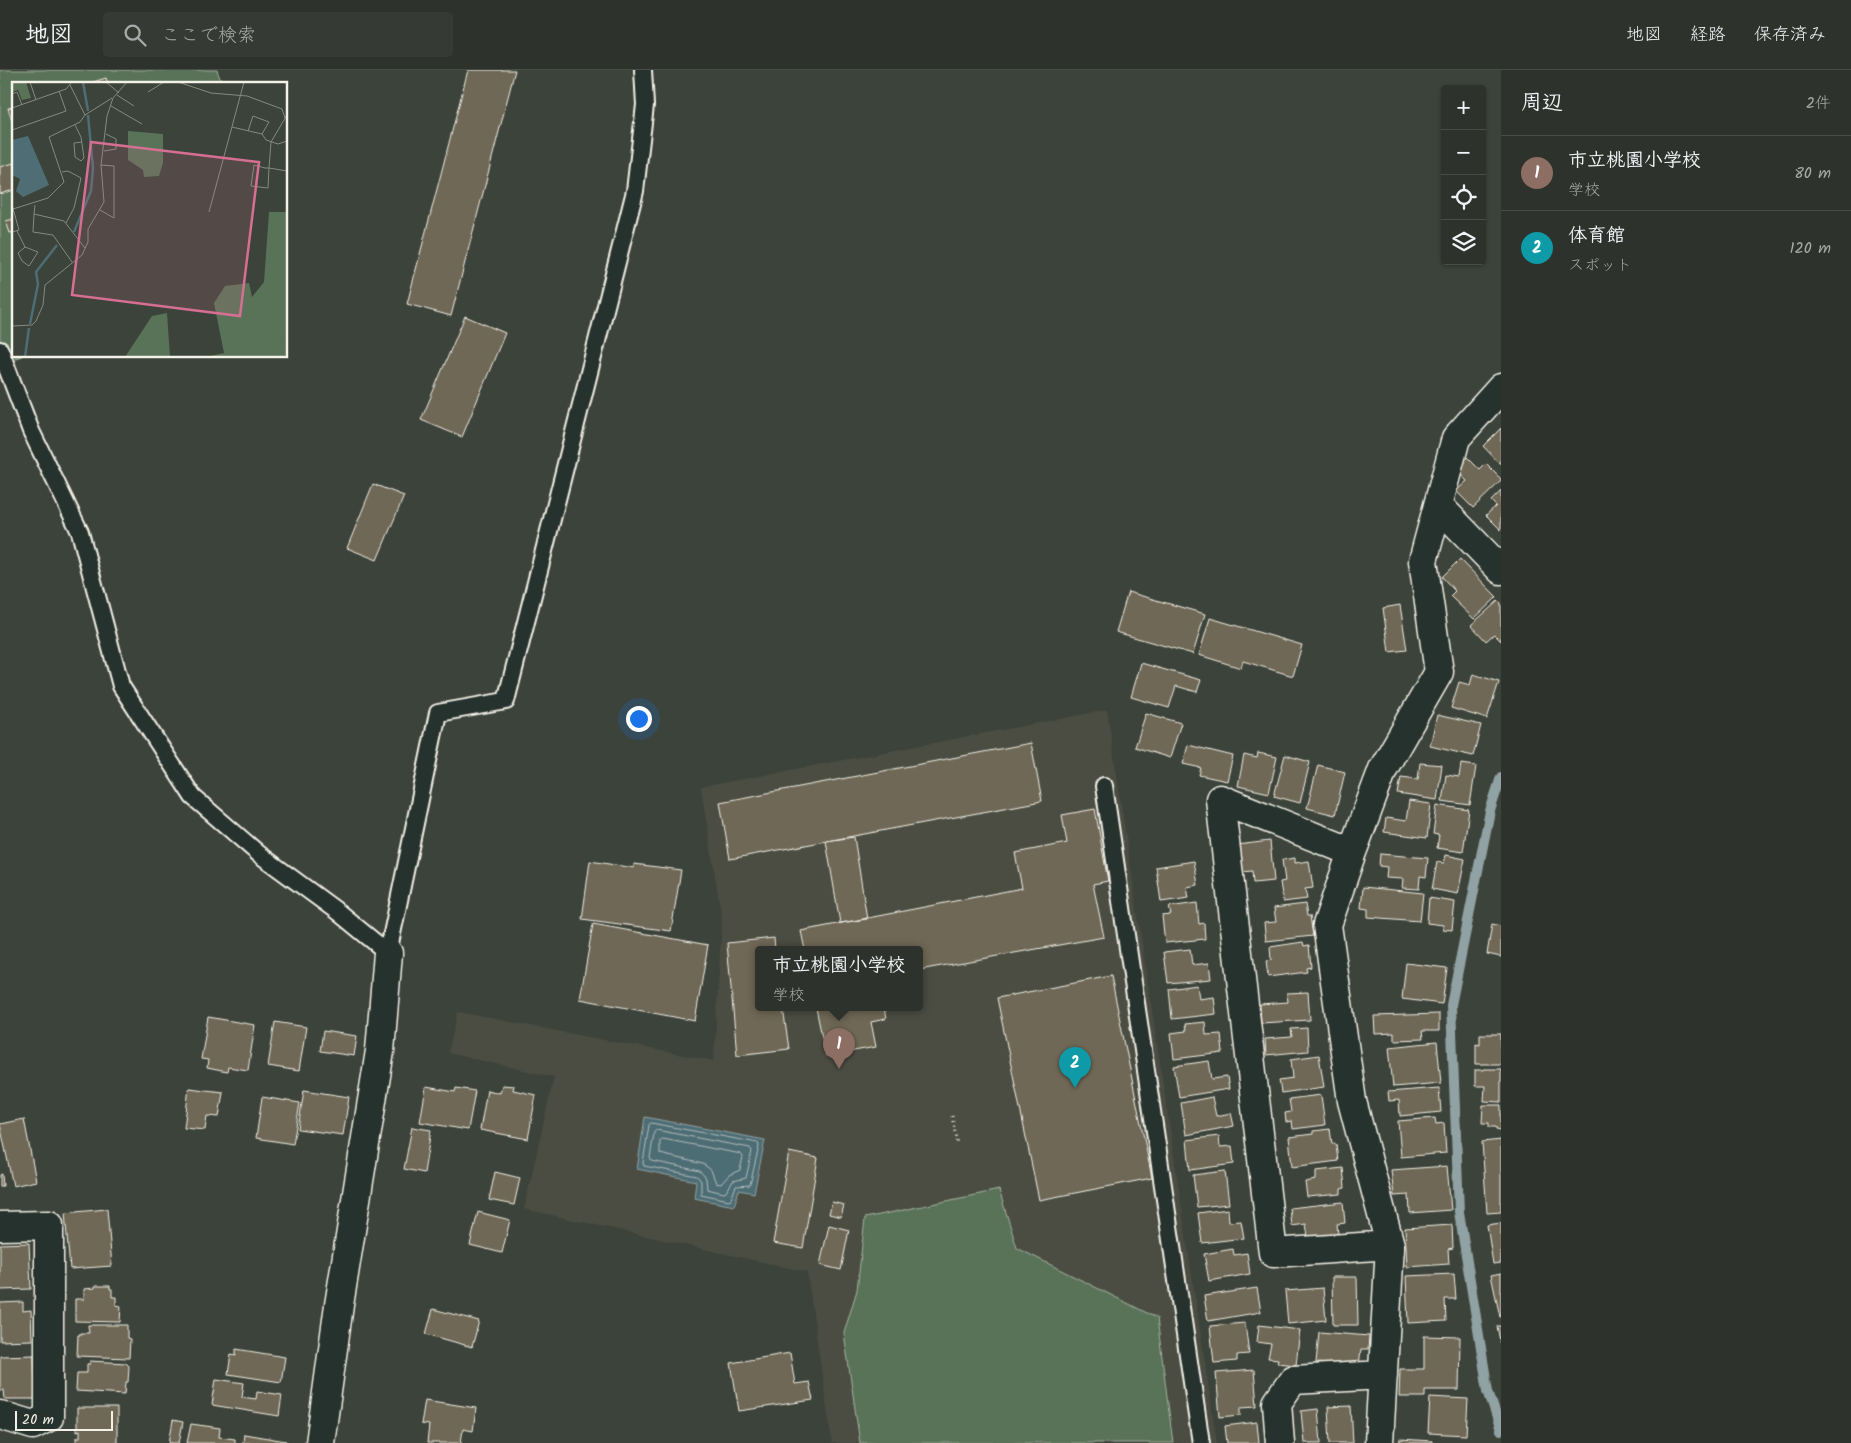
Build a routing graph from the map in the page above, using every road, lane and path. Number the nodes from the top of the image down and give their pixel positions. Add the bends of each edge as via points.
1 (643, 70) edge
2 (0, 350) edge
3 (1501, 388) edge
4 (1439, 506) junction
5 (1501, 570) edge
6 (1104, 786) dead end
7 (1352, 852) junction
8 (388, 953) junction
9 (952, 1116) dead end
10 (957, 1144) dead end
11 (0, 1226) edge
12 (1390, 1245) junction
13 (1383, 1375) junction
14 (0, 1415) edge
15 (320, 1443) edge
16 (1201, 1443) edge
17 (1280, 1443) edge
18 (1379, 1443) edge

1 - 8 lane via 645,105 635,190 506,701 438,713
2 - 8 lane via 31,431 80,532 121,686 194,797 259,854
3 - 4 street via 1456,438
4 - 5 street
4 - 7 street via 1423,561 1439,672 1383,769
6 - 16 lane
7 - 12 street via 1327,925 1352,1101
7 - 12 street via 1220,799 1273,1253
8 - 15 street via 380,1051
9 - 10 path
11 - 14 street via 49,1225 49,1417 33,1424
12 - 13 street
13 - 17 street via 1293,1380 1277,1403
13 - 18 street

